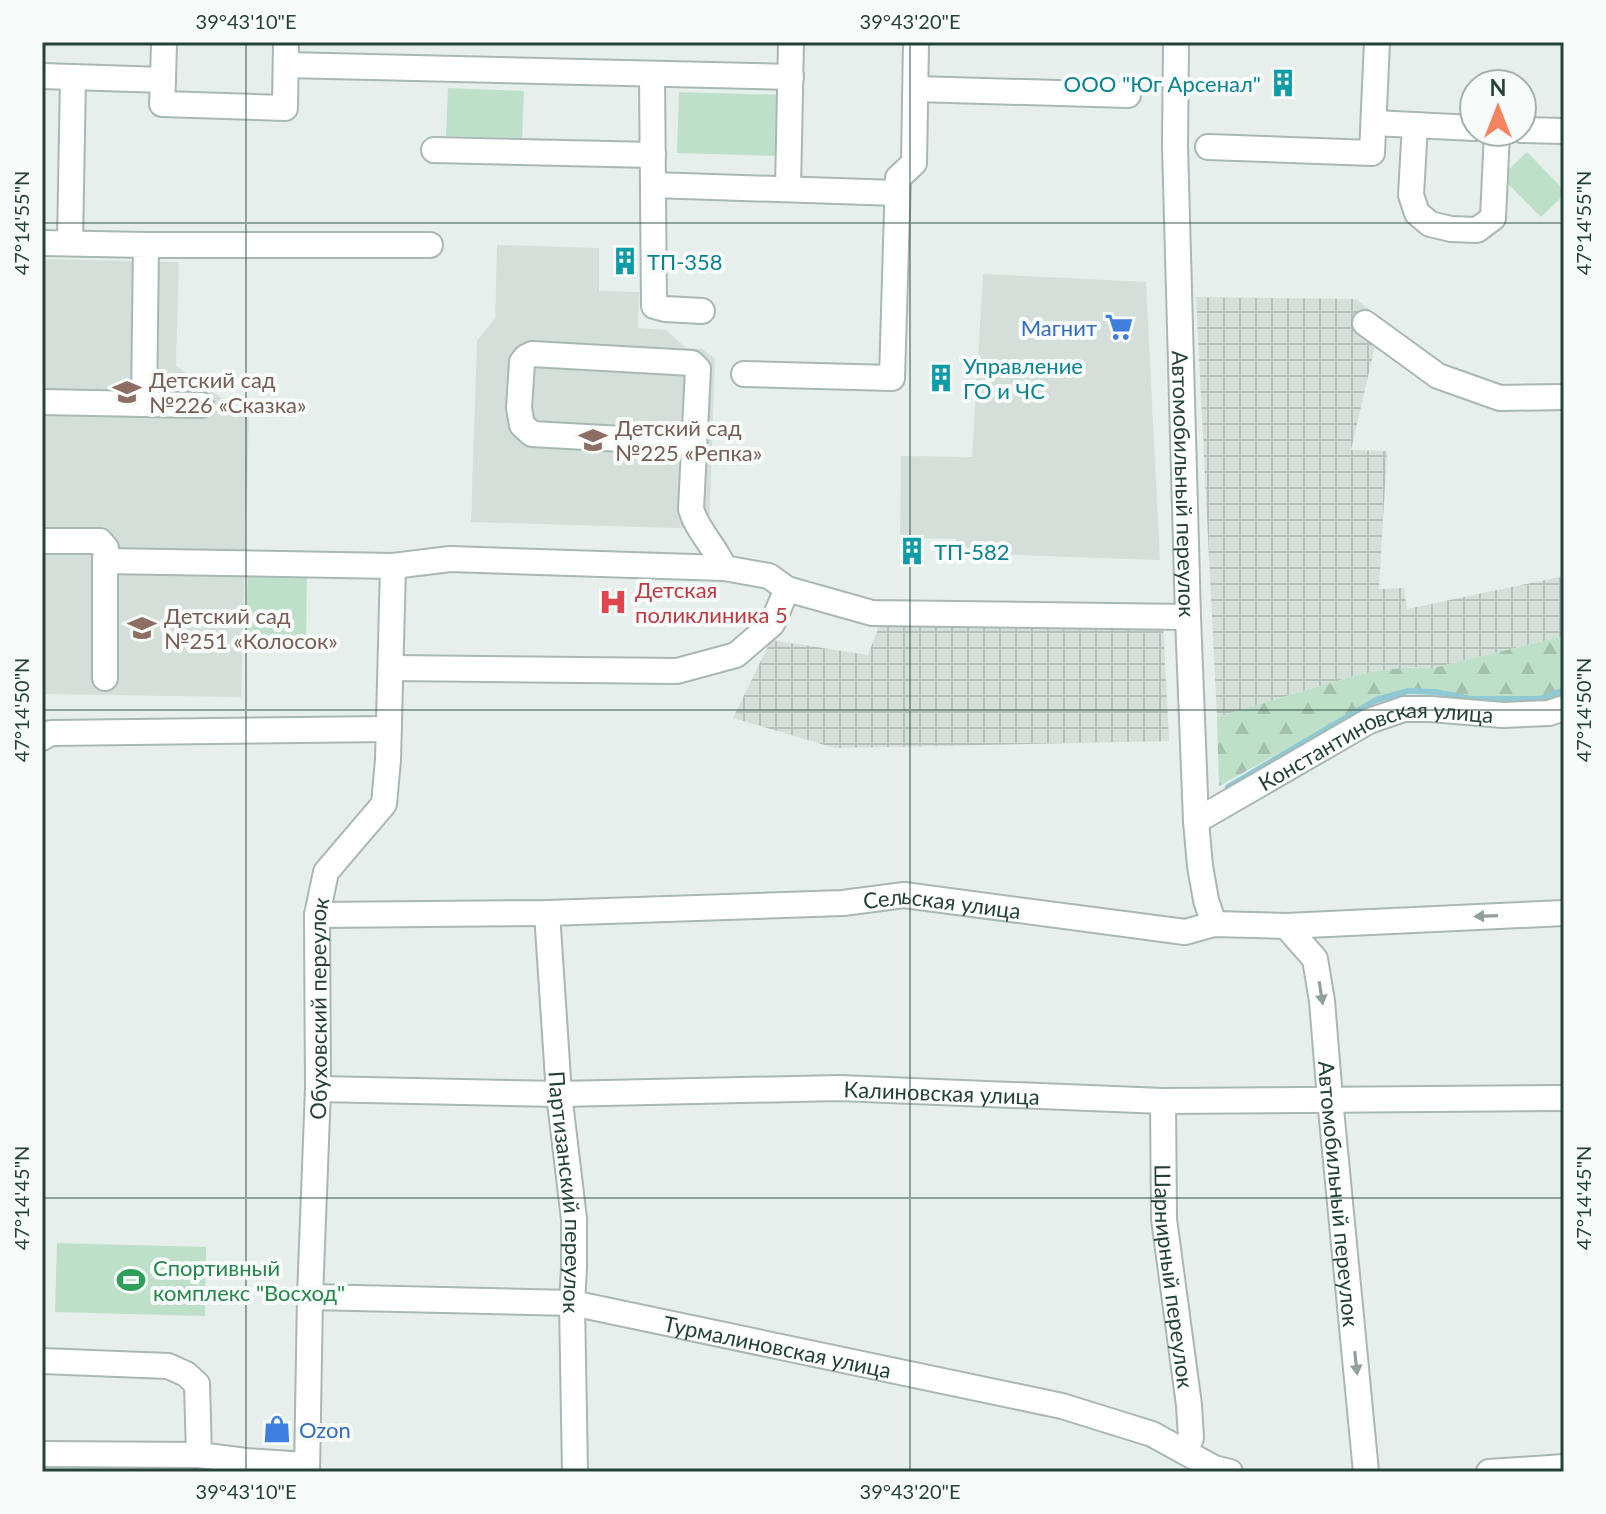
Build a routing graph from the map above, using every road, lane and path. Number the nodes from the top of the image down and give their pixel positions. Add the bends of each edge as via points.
1 (164, 42) edge
2 (791, 42) edge
3 (916, 42) edge
4 (1176, 42) edge
5 (1377, 42) edge
6 (286, 54) edge
7 (652, 74) junction
8 (42, 76) edge
9 (73, 77) junction
10 (791, 77) junction
11 (163, 80) junction
12 (916, 89) junction
13 (1128, 95) dead end
14 (1374, 123) junction
15 (1415, 125) junction
16 (1458, 127) edge
17 (1538, 130) edge
18 (1564, 131) edge
19 (1208, 147) dead end
20 (1496, 148) edge
21 (434, 150) dead end
22 (653, 155) junction
23 (653, 185) junction
24 (788, 189) junction
25 (897, 193) junction
26 (42, 243) edge
27 (70, 243) junction
28 (146, 245) junction
29 (430, 245) dead end
30 (702, 311) dead end
31 (1365, 323) dead end
32 (744, 374) dead end
33 (1564, 397) edge
34 (42, 402) edge
35 (144, 404) junction
36 (201, 405) dead end
37 (694, 443) junction
38 (42, 541) edge
39 (105, 561) junction
40 (393, 566) junction
41 (724, 568) junction
42 (787, 589) junction
43 (1188, 617) junction
44 (391, 668) junction
45 (105, 678) dead end
46 (1564, 708) edge
47 (389, 729) junction
48 (42, 738) edge
49 (1196, 821) junction
50 (547, 913) junction
51 (1564, 913) edge
52 (317, 915) junction
53 (1214, 924) junction
54 (1286, 926) junction
55 (318, 1089) junction
56 (559, 1094) junction
57 (1330, 1099) junction
58 (1163, 1101) junction
59 (1563, 1104) edge
60 (310, 1297) junction
61 (572, 1303) junction
62 (42, 1361) edge
63 (1185, 1452) junction
64 (42, 1454) edge
65 (199, 1455) junction
66 (1564, 1467) edge
67 (307, 1468) edge
68 (575, 1472) edge
69 (1230, 1472) edge
70 (1366, 1472) edge
71 (1489, 1472) edge

1 - 11 street
2 - 10 street
3 - 12 street
4 - 43 street, Автомобильный переулок
5 - 14 street
6 - 7 street
6 - 11 street via 285,108 162,104
7 - 10 street
7 - 22 street
8 - 9 street
9 - 11 street
9 - 27 street
10 - 24 street
12 - 13 street
12 - 25 street via 914,163 898,178
14 - 15 street
14 - 19 street via 1372,153
15 - 16 street
15 - 20 street via 1411,195 1417,213 1430,224 1477,230 1493,218
17 - 18 street
21 - 22 street
22 - 23 street
23 - 24 street
23 - 30 street via 654,306
24 - 25 street
25 - 32 street via 892,378
26 - 27 street
27 - 28 street
28 - 29 street
28 - 35 street
31 - 33 street via 1438,376 1500,398
34 - 35 street
35 - 36 street
37 - 37 street via 532,434 522,425 519,408 522,362 532,354 692,363 698,369
37 - 41 street via 691,509
38 - 39 street via 100,541 106,548
39 - 40 street
39 - 45 street
40 - 41 street via 450,559
40 - 44 street, Обуховский переулок
41 - 42 street via 769,576
42 - 43 street via 872,613
42 - 44 street via 772,624 736,655 677,671
43 - 49 street, Автомобильный переулок
44 - 47 street, Обуховский переулок
46 - 49 street, Константиновская улица via 1503,715 1404,709 1369,721
47 - 48 street via 51,733
47 - 52 street, Обуховский переулок via 384,804 326,872
49 - 53 street, Автомобильный переулок
50 - 52 street, Сельская улица
50 - 53 street, Сельская улица via 843,903 904,895 1185,932
50 - 56 street, Партизанский переулок
51 -> 54 street, Сельская улица
52 - 55 street, Обуховский переулок
53 - 54 street, Сельская улица
54 -> 57 street, Автомобильный переулок via 1315,959
55 - 56 street, Калиновская улица
55 - 60 street, Обуховский переулок
56 - 58 street, Калиновская улица via 839,1088
56 - 61 street, Партизанский переулок via 574,1219
57 - 58 street, Калиновская улица
57 - 59 street, Калиновская улица
57 -> 70 street, Автомобильный переулок
58 - 63 street, Шарнирный переулок via 1164,1219 1189,1405 1191,1438
60 - 61 street, Турмалиновская улица
60 - 67 street, Обуховский переулок
61 - 63 street, Турмалиновская улица via 1062,1406 1152,1434
61 - 68 street, Партизанский переулок
62 - 65 street via 168,1366 186,1374 197,1384
63 - 69 street, Турмалиновская улица
64 - 65 street
65 - 67 street
66 - 71 street

